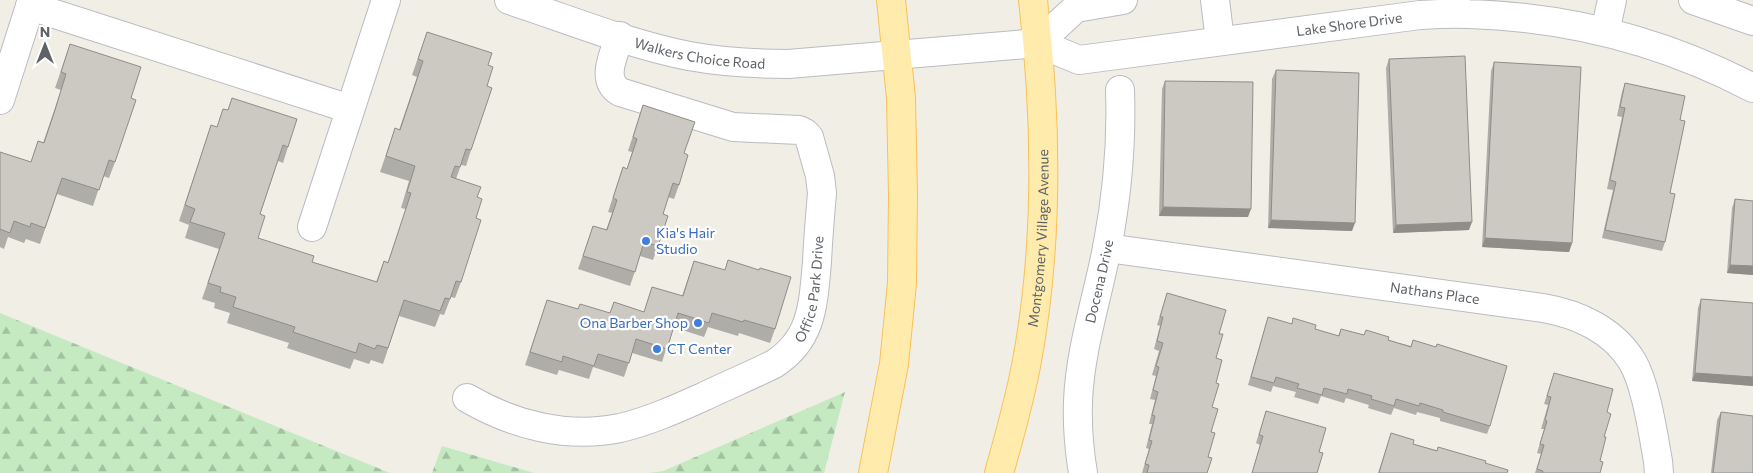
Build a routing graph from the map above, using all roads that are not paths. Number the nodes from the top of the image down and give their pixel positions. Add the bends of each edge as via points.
1 (386, 0) edge
2 (510, 0) edge
3 (891, 0) edge
4 (1033, 0) edge
5 (1123, 0) edge
6 (1215, 0) edge
7 (1612, 0) edge
8 (1693, 0) edge
9 (31, 3) edge
10 (1753, 21) edge
11 (1605, 32) junction
12 (620, 36) junction
13 (1220, 41) junction
14 (1038, 43) junction
15 (897, 55) junction
16 (1753, 88) edge
17 (1120, 90) dead end
18 (0, 100) edge
19 (350, 109) junction
20 (312, 227) dead end
21 (1107, 248) junction
22 (467, 398) dead end
23 (873, 473) edge
24 (998, 473) edge
25 (1083, 473) edge
26 (1659, 473) edge

1 - 19 street
2 - 12 street, Walkers Choice Road
3 - 15 main road
4 - 14 main road, Montgomery Village Avenue
5 - 14 street via 1076,8
6 - 13 street
7 - 11 street
8 - 10 street
9 - 18 street
9 - 19 street
11 - 13 street, Lake Shore Drive via 1525,18 1420,15
11 - 16 street, Lake Shore Drive via 1679,55
12 - 15 street, Walkers Choice Road via 688,56 750,64
12 - 22 street, Office Park Drive via 609,75 611,83 620,92 721,124 800,130 808,137 822,193 813,304 807,326 797,344 774,364 664,414 620,428 590,432 552,429 482,408
13 - 14 street, Lake Shore Drive via 1079,60
14 - 15 street, Walkers Choice Road
14 - 24 main road, Montgomery Village Avenue via 1044,169 1040,266 1026,366
15 - 23 main road via 903,195 902,283 894,364
17 - 21 street, Docena Drive via 1120,155
19 - 20 street
21 - 25 street, Docena Drive via 1084,355 1078,400
21 - 26 street, Nathans Place via 1548,309 1583,319 1604,331 1633,362 1642,385

